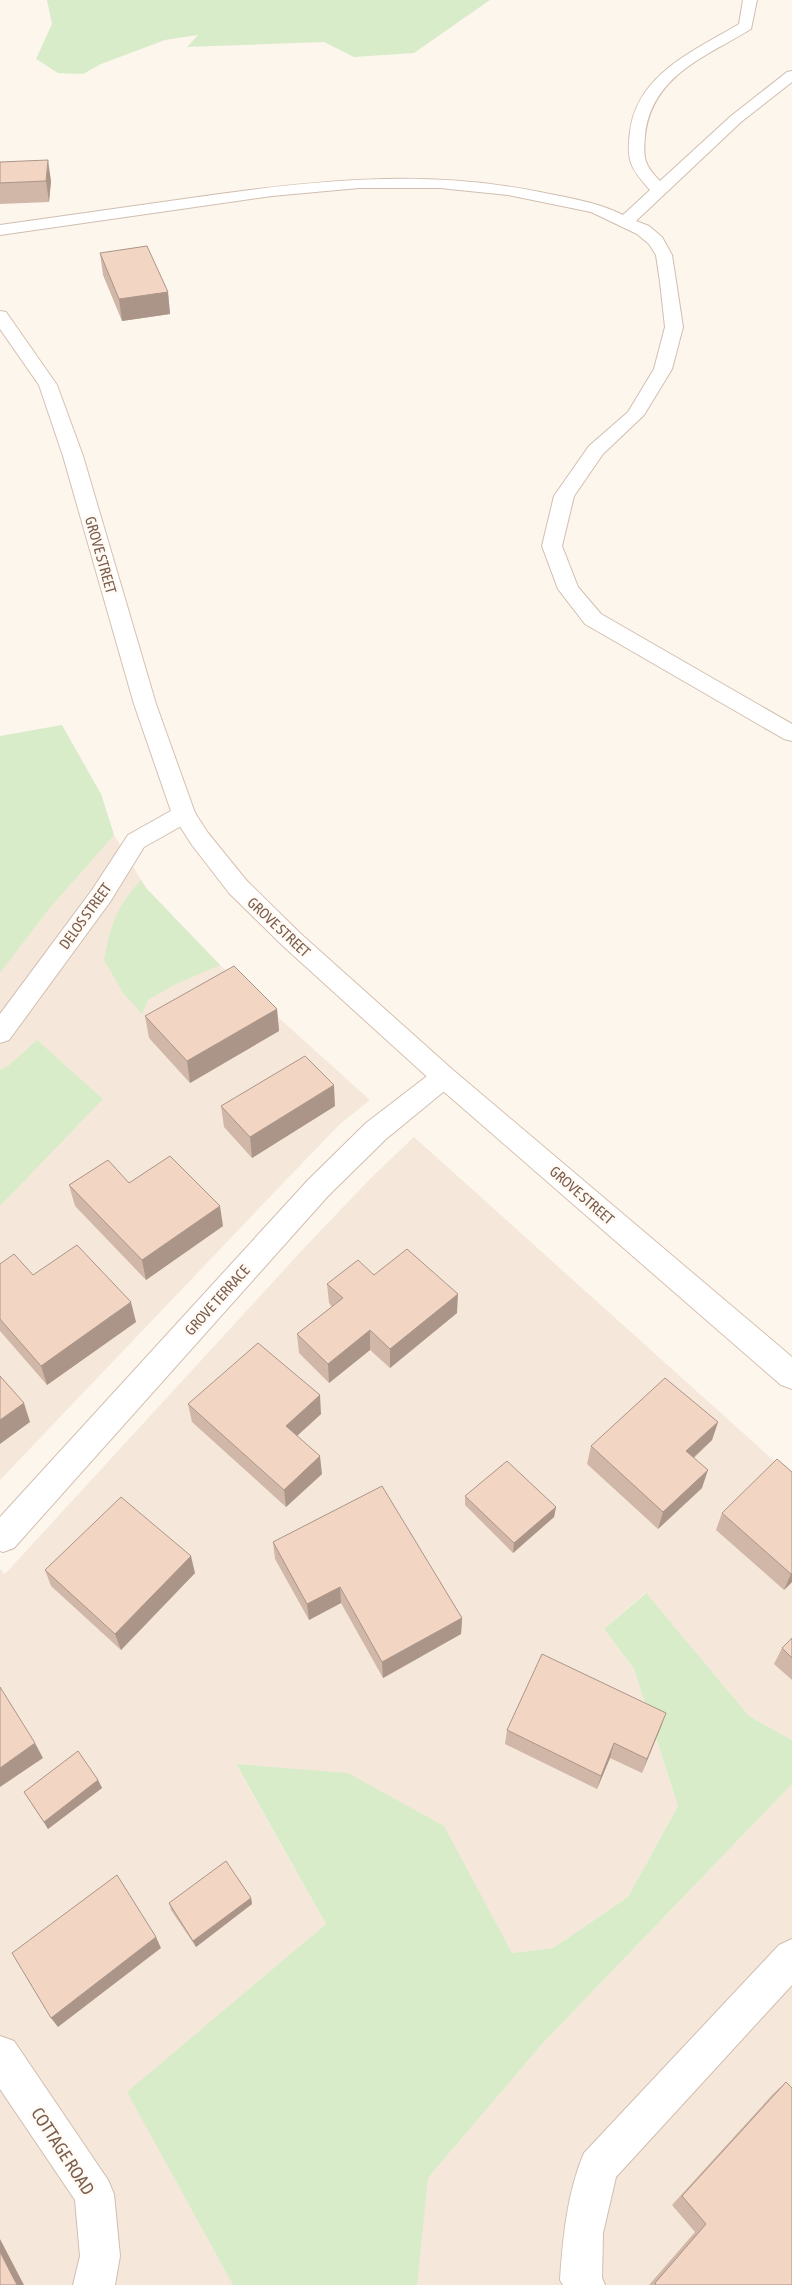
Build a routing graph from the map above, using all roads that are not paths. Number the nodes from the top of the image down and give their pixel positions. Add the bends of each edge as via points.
1 (750, 0) edge
2 (792, 75) edge
3 (660, 191) junction
4 (626, 222) junction
5 (0, 230) edge
6 (0, 316) edge
7 (792, 734) edge
8 (184, 814) junction
9 (0, 1033) edge
10 (444, 1076) junction
11 (792, 1376) edge
12 (2, 1537) dead end
13 (792, 1958) edge
14 (0, 2055) edge
15 (94, 2285) edge
16 (584, 2285) edge

1 - 3 main road via 746,26 696,54 658,82 636,120 637,163
2 - 3 main road via 736,119
3 - 4 main road
4 - 5 main road via 596,208 508,190 440,183 359,182 272,190
4 - 7 main road via 656,241 664,255 674,327 663,369 635,415 596,450 564,496 552,546 568,589 593,619
6 - 8 main road, GROVE STREET via 48,385 73,456 145,704
8 - 9 main road, DELOS STREET via 136,841 101,896
8 - 10 main road, GROVE STREET via 238,888
10 - 11 main road, GROVE STREET
10 - 12 main road, GROVE TERRACE via 376,1132 318,1188
13 - 16 main road via 598,2167 583,2233 581,2280
14 - 15 main road, COTTAGE ROAD via 94,2194 100,2256

